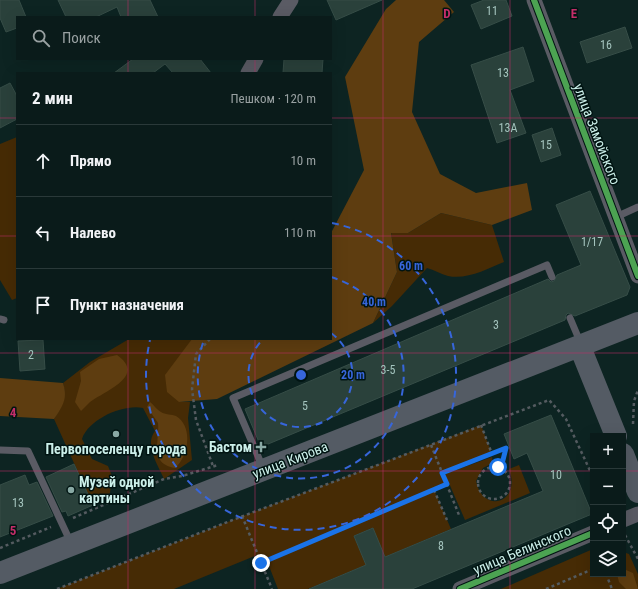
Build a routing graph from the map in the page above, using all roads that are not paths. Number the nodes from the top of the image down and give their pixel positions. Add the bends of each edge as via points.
1 (291, 0) edge
2 (534, 0) edge
3 (281, 16) edge
4 (255, 60) edge
5 (249, 72) edge
6 (638, 207) edge
7 (616, 217) junction
8 (638, 276) edge
9 (552, 277) dead end
10 (570, 318) dead end
11 (638, 323) edge
12 (581, 347) junction
13 (624, 431) edge
14 (0, 450) edge
15 (626, 462) edge
16 (264, 470) junction
17 (638, 492) edge
18 (638, 514) edge
19 (626, 519) edge
20 (590, 534) edge
21 (72, 544) junction
22 (0, 573) edge
23 (460, 589) edge

1 - 3 street
2 - 7 street, улица Замойского
4 - 5 street
6 - 7 lane
7 - 8 street, улица Замойского
9 - 16 lane via 547,266 233,398
10 - 12 lane
11 - 12 main road, улица Кирова
12 - 13 main road
12 - 16 main road, улица Кирова
14 - 21 lane via 28,451
15 - 17 main road
16 - 21 main road, улица Кирова
18 - 19 street
20 - 23 street, улица Белинского
21 - 22 main road, улица Кирова

